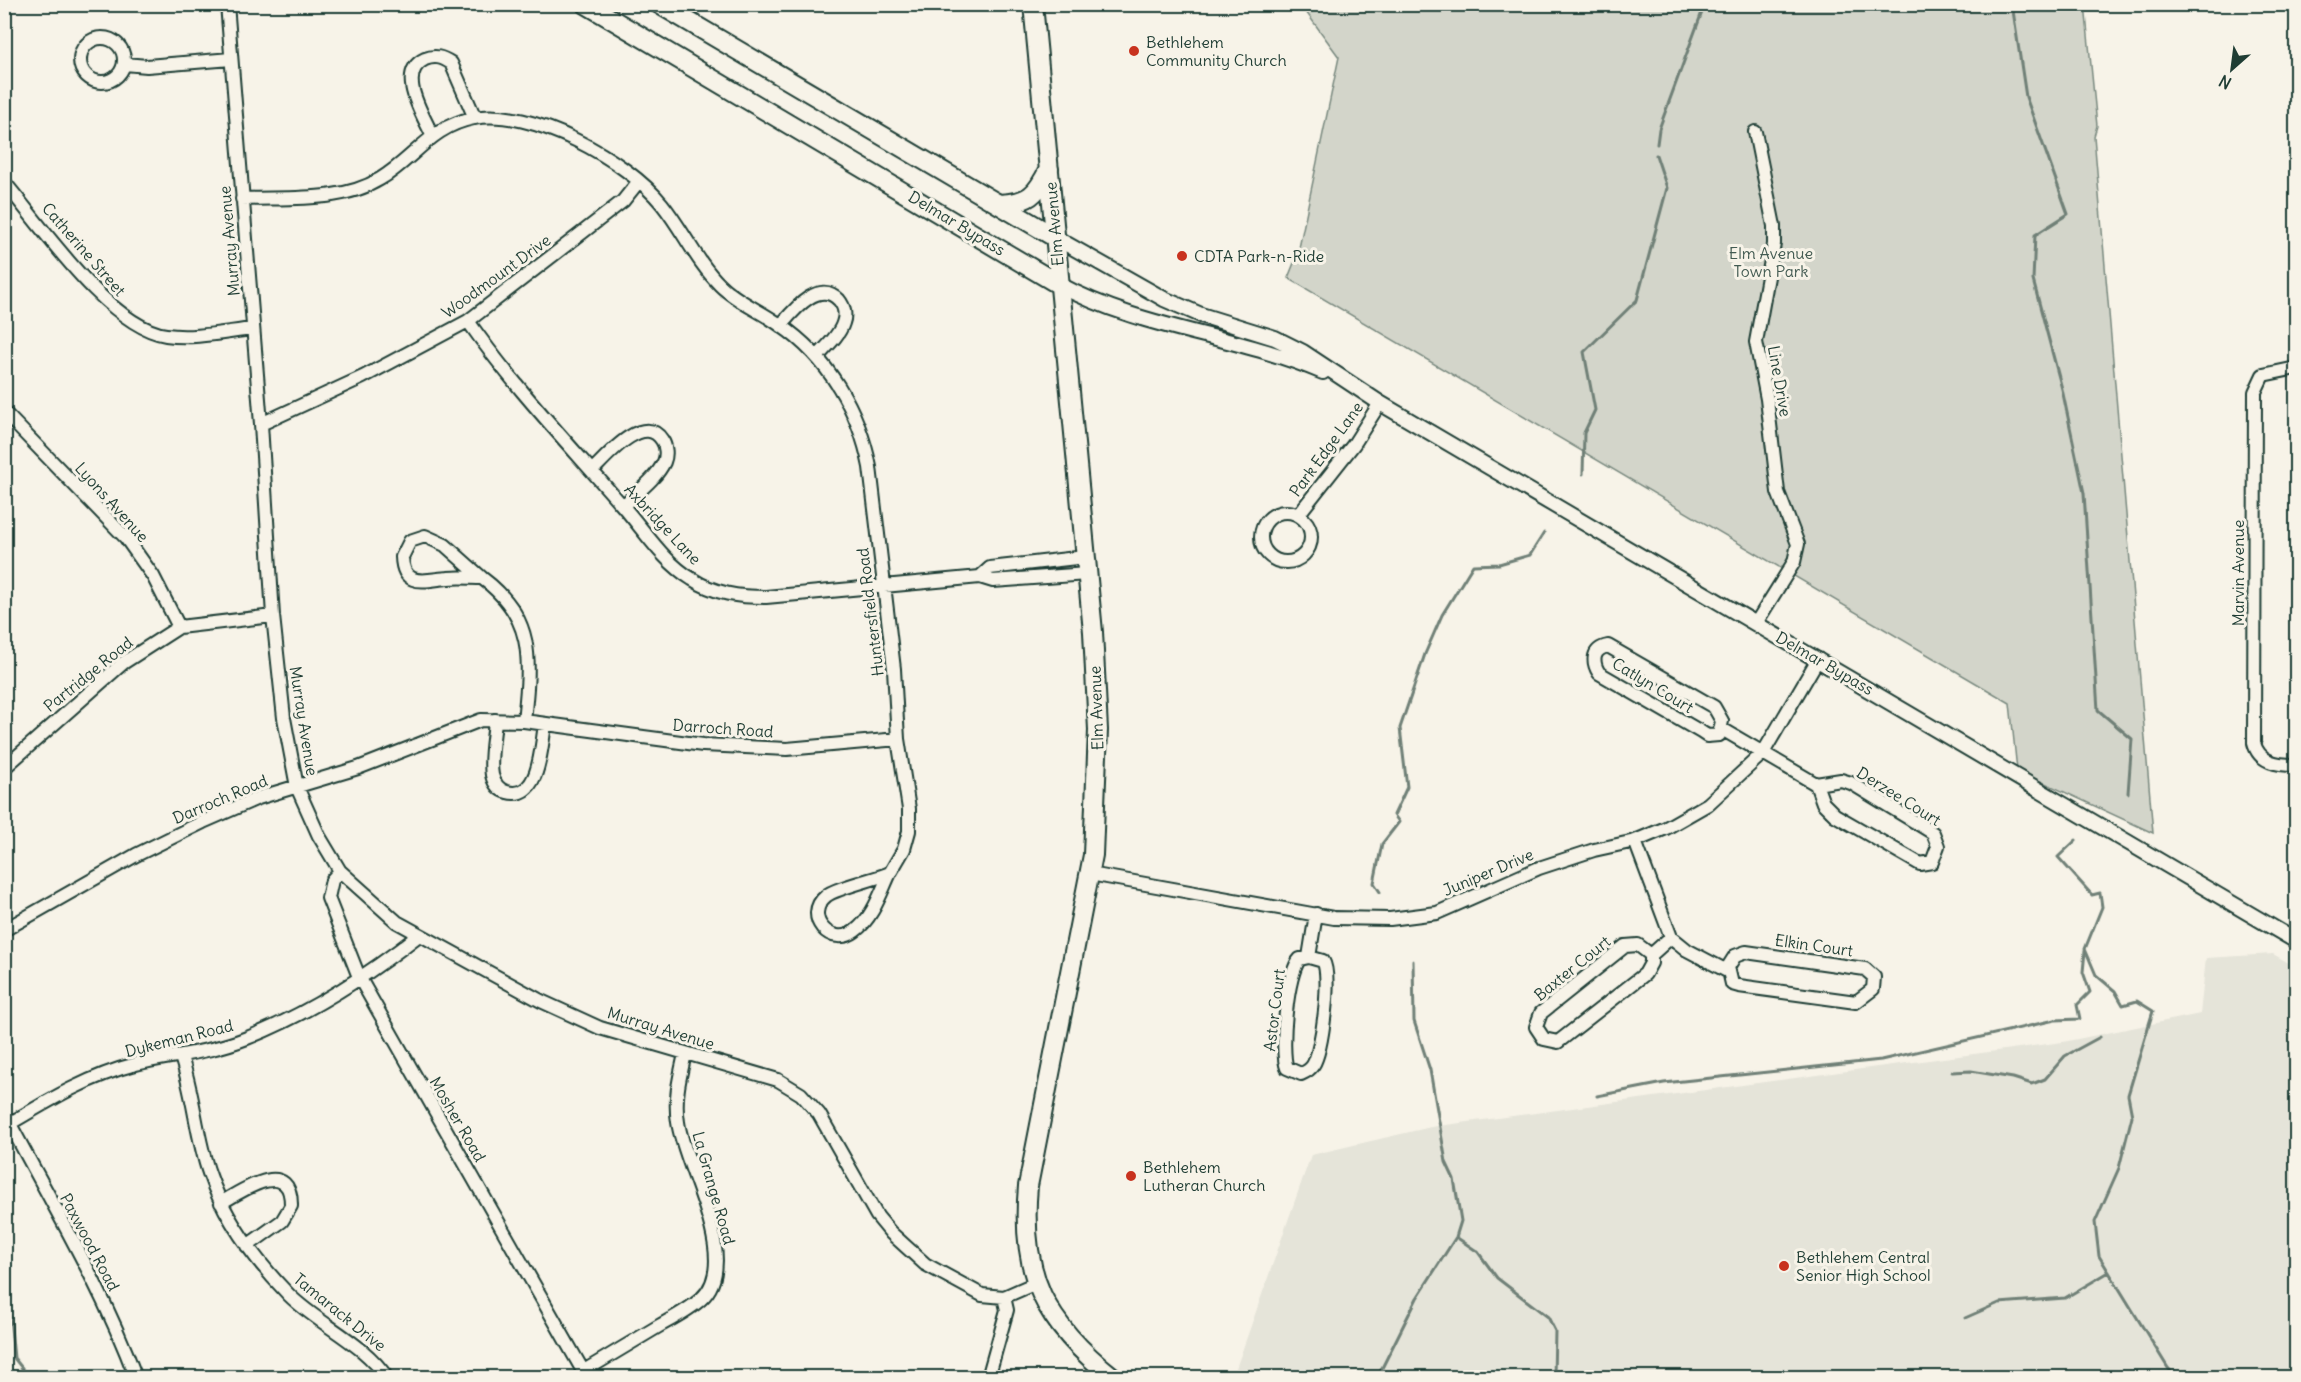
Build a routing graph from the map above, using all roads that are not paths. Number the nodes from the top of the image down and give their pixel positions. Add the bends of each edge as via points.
1 (227, 4) edge
2 (586, 4) edge
3 (659, 4) edge
4 (1033, 4) edge
5 (231, 59) junction
6 (125, 64) dead end
7 (475, 118) junction
8 (1755, 132) dead end
9 (432, 135) junction
10 (1049, 169) junction
11 (639, 181) junction
12 (4, 182) edge
13 (242, 199) junction
14 (999, 204) junction
15 (1056, 238) junction
16 (1059, 284) junction
17 (468, 321) junction
18 (1230, 324) junction
19 (781, 325) junction
20 (253, 329) junction
21 (1222, 342) junction
22 (817, 357) junction
23 (2296, 368) edge
24 (1352, 385) junction
25 (1380, 403) junction
26 (4, 412) edge
27 (261, 424) junction
28 (592, 471) junction
29 (623, 506) junction
30 (1298, 515) junction
31 (1030, 563) junction
32 (1086, 566) junction
33 (980, 577) junction
34 (482, 578) junction
35 (1031, 578) junction
36 (883, 586) junction
37 (273, 616) junction
38 (1756, 623) junction
39 (178, 627) junction
40 (1818, 659) junction
41 (495, 720) junction
42 (524, 721) junction
43 (545, 725) junction
44 (1722, 729) junction
45 (898, 739) junction
46 (1763, 753) junction
47 (2296, 765) edge
48 (4, 768) edge
49 (1816, 784) junction
50 (297, 787) junction
51 (1635, 841) junction
52 (340, 871) junction
53 (891, 873) junction
54 (1090, 874) junction
55 (1316, 914) junction
56 (4, 930) edge
57 (419, 935) junction
58 (1671, 937) junction
59 (2296, 941) edge
60 (1651, 955) junction
61 (1310, 957) junction
62 (1728, 971) junction
63 (359, 977) junction
64 (685, 1054) junction
65 (181, 1057) junction
66 (7, 1126) edge
67 (221, 1203) junction
68 (247, 1246) junction
69 (1036, 1283) junction
70 (1004, 1297) junction
71 (585, 1374) edge
72 (136, 1377) edge
73 (387, 1377) edge
74 (988, 1377) edge
75 (1114, 1377) edge

1 - 5 street, Murray Avenue
2 - 16 main road, Delmar Bypass
3 - 14 main road, Delmar Bypass
4 - 10 main road, Elm Avenue
5 - 6 street via 147,66
5 - 13 street, Murray Avenue
7 - 9 street, Huntersfield Road
7 - 9 street via 451,63 436,56 427,58 416,67 411,80
7 - 11 street, Huntersfield Road via 508,118 542,126 592,150
8 - 38 street, Line Drive via 1774,226 1756,342 1778,492 1798,544 1794,562
9 - 13 street, Huntersfield Road via 380,179 355,190 305,197
10 - 14 main road via 1041,186 1026,200
10 - 15 main road, Elm Avenue
11 - 17 street, Woodmount Drive via 623,201
11 - 19 street, Huntersfield Road via 661,202 721,286
12 - 20 street, Catherine Street via 100,295 134,322 167,335
13 - 20 street, Murray Avenue
14 - 15 main road, Delmar Bypass
15 - 16 main road, Elm Avenue
15 - 18 street, Delmar Bypass via 1164,299
16 - 21 street, Delmar Bypass via 1112,311
16 - 32 main road, Elm Avenue
17 - 27 street, Woodmount Drive via 363,377
17 - 28 street, Axbridge Lane via 496,361
18 - 21 street
18 - 24 street, Delmar Bypass via 1303,351
19 - 22 street, Huntersfield Road
19 - 22 street via 814,295 838,299 843,306 843,323
20 - 27 street, Murray Avenue
21 - 24 street, Delmar Bypass via 1308,366
22 - 36 street, Huntersfield Road via 850,407 866,446
23 - 47 street, Marvin Avenue via 2268,372 2259,380 2255,404 2254,743 2256,752 2267,761
24 - 25 street, Delmar Bypass
25 - 30 street, Park Edge Lane via 1354,444
25 - 38 street, Delmar Bypass
26 - 39 street, Lyons Avenue via 126,538 153,576
27 - 37 street, Murray Avenue
28 - 29 street, Axbridge Lane
28 - 29 street via 637,432 648,431 661,438 665,459 655,475
29 - 36 street, Axbridge Lane via 672,563 707,588 743,597
30 - 30 street, Park Edge Lane via 1282,513 1268,520 1261,535 1271,557 1295,561 1307,551 1311,535 1305,520
31 - 32 street, Axbridge Lane
31 - 33 street, Axbridge Lane via 990,568
31 - 35 street
32 - 35 street, Axbridge Lane
32 - 54 main road, Elm Avenue via 1098,730 1097,815
33 - 35 street, Axbridge Lane via 993,581
33 - 36 street, Axbridge Lane
34 - 34 street via 432,538 410,541 402,557 408,575 423,582
34 - 42 street via 510,603 525,637 528,682
36 - 45 street, Huntersfield Road
37 - 39 street, Partridge Road
37 - 50 street, Murray Avenue via 284,718
38 - 40 street, Delmar Bypass
39 - 48 street, Partridge Road via 123,663
40 - 46 street, Juniper Drive
40 - 59 street, Delmar Bypass
41 - 42 street, Darroch Road
41 - 43 street via 492,774 497,786 510,793 523,790 534,777
41 - 50 street, Darroch Road via 468,723 358,768
42 - 43 street, Darroch Road
43 - 45 street, Darroch Road via 703,745 787,749
44 - 44 street, Catlyn Court via 1720,713 1714,707 1616,649 1602,647 1595,655 1595,666 1609,681 1707,736 1719,735
44 - 46 street
45 - 53 street, Huntersfield Road via 909,831
46 - 49 street
46 - 51 street, Juniper Drive via 1708,804
49 - 49 street, Derzee Court via 1823,803 1835,815 1920,864 1932,862 1938,846 1933,833 1851,783 1841,780
50 - 52 street, Murray Avenue
50 - 56 street, Darroch Road via 258,798 193,826
51 - 55 street, Juniper Drive via 1539,868 1437,913 1390,919
51 - 58 street
52 - 57 street, Murray Avenue via 397,922
52 - 63 street, Mosher Road via 332,880 328,898
53 - 53 street, Huntersfield Road via 826,895 816,916 823,931 837,937 857,930
54 - 55 street, Juniper Drive
54 - 69 main road, Elm Avenue via 1028,1186 1027,1251
55 - 61 street, Astor Court
57 - 63 street, Dykeman Road
57 - 64 street, Murray Avenue via 600,1028
58 - 60 street, Baxter Court
58 - 62 street, Elkin Court
60 - 60 street, Baxter Court via 1643,947 1625,946 1541,1013 1536,1027 1541,1035 1552,1042 1568,1035 1645,974 1652,963
61 - 61 street, Astor Court via 1323,961 1327,983 1318,1053 1312,1067 1301,1074 1287,1068 1283,1059 1293,970 1300,959
62 - 62 street, Elkin Court via 1732,984 1739,986 1856,1002 1873,989 1874,977 1865,969 1746,952 1735,956
63 - 65 street, Dykeman Road via 248,1038
63 - 71 street, Mosher Road
64 - 70 street, Murray Avenue via 764,1075 801,1094 825,1123 891,1233 925,1264 962,1286
64 - 71 street, La Grange Road via 676,1097 678,1122 714,1237 714,1282 702,1299
65 - 66 street, Dykeman Road via 137,1064 89,1079
65 - 67 street, Tamarack Drive via 208,1172
66 - 72 street, Paxwood Road via 101,1298
67 - 68 street, Tamarack Drive
67 - 68 street via 265,1180 279,1182 287,1189 291,1206 285,1219
68 - 73 street, Tamarack Drive via 291,1297 368,1356
69 - 70 street
69 - 75 main road, Elm Avenue via 1066,1335
70 - 74 street via 1006,1310

